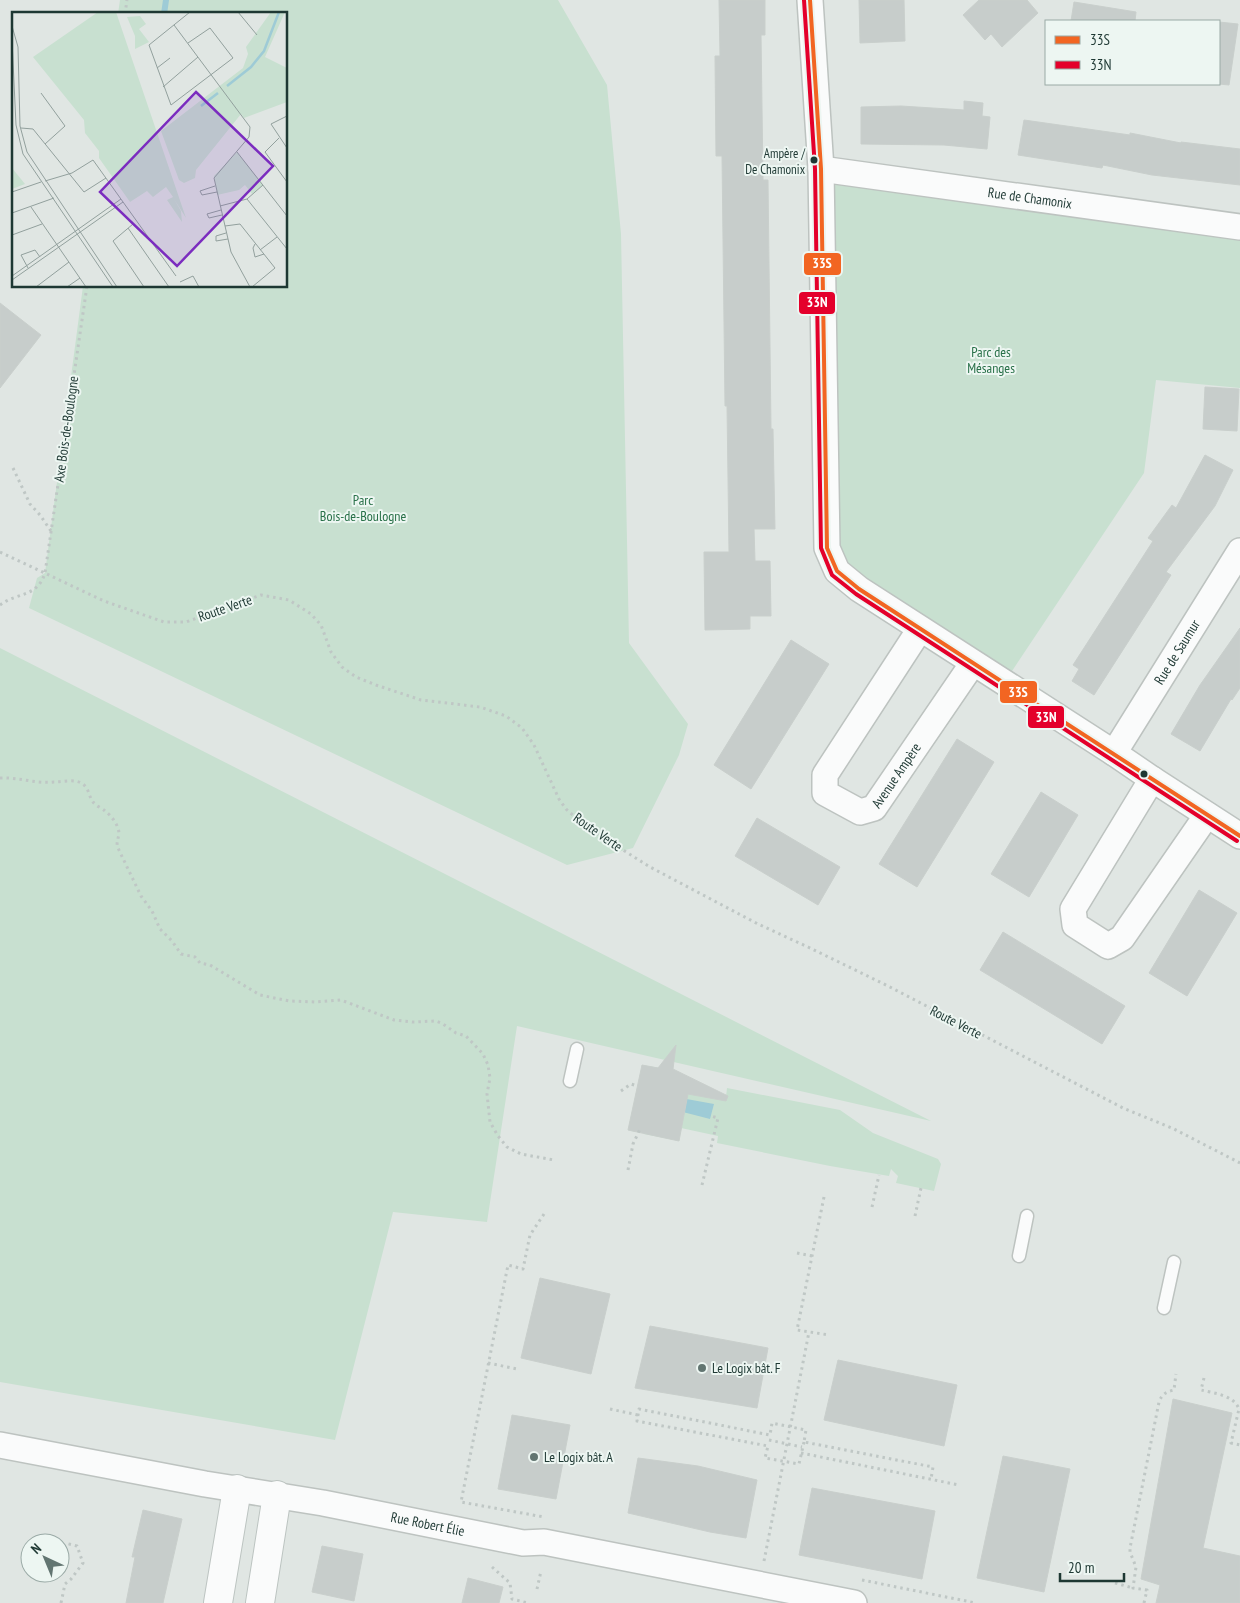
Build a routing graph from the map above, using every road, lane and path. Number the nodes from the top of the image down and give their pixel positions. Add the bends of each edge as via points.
1 (810, 0) edge
2 (821, 169) junction
3 (1240, 227) edge
4 (87, 288) edge
5 (13, 468) dead end
6 (51, 532) junction
7 (1240, 551) edge
8 (0, 552) edge
9 (45, 573) junction
10 (0, 605) edge
11 (920, 629) junction
12 (973, 663) junction
13 (1114, 753) junction
14 (0, 778) edge
15 (1152, 779) junction
16 (1207, 815) junction
17 (1240, 836) edge
18 (577, 1049) dead end
19 (570, 1081) dead end
20 (637, 1086) dead end
21 (621, 1091) dead end
22 (711, 1116) dead end
23 (640, 1129) dead end
24 (554, 1160) dead end
25 (1240, 1163) edge
26 (628, 1170) dead end
27 (879, 1175) dead end
28 (702, 1185) dead end
29 (921, 1188) dead end
30 (824, 1197) dead end
31 (872, 1207) dead end
32 (544, 1214) dead end
33 (916, 1216) dead end
34 (1028, 1216) dead end
35 (797, 1253) dead end
36 (812, 1256) junction
37 (1019, 1256) dead end
38 (1174, 1262) dead end
39 (1164, 1308) dead end
40 (809, 1332) junction
41 (829, 1335) dead end
42 (488, 1363) junction
43 (517, 1369) dead end
44 (1176, 1374) dead end
45 (1204, 1378) dead end
46 (1240, 1401) edge
47 (1236, 1403) junction
48 (610, 1409) dead end
49 (638, 1416) junction
50 (790, 1427) junction
51 (770, 1435) junction
52 (769, 1440) junction
53 (804, 1442) junction
54 (787, 1444) junction
55 (0, 1445) edge
56 (1240, 1445) edge
57 (768, 1446) junction
58 (802, 1447) junction
59 (801, 1453) junction
60 (783, 1461) junction
61 (930, 1479) junction
62 (959, 1485) dead end
63 (236, 1489) junction
64 (277, 1495) junction
65 (548, 1518) dead end
66 (70, 1544) edge
67 (764, 1561) dead end
68 (492, 1567) dead end
69 (541, 1571) dead end
70 (70, 1580) edge
71 (1115, 1582) dead end
72 (66, 1583) edge
73 (1133, 1588) junction
74 (537, 1589) dead end
75 (915, 1591) dead end
76 (61, 1603) edge
77 (218, 1603) edge
78 (260, 1603) edge
79 (528, 1603) edge
80 (854, 1603) edge
81 (976, 1603) edge
82 (1144, 1603) edge

1 - 2 street
2 - 3 street, Rue de Chamonix
2 - 11 street via 827,548 837,572
4 - 6 path, Axe Bois-de-Boulogne
5 - 6 path via 30,504
6 - 9 path, Axe Bois-de-Boulogne
7 - 13 street, Rue de Saumur
8 - 9 path, Route Verte
9 - 10 path via 42,582 27,594
9 - 25 path, Route Verte via 104,602 164,622 186,622 261,596 289,600 311,614 320,625 331,652 342,667 356,677 421,700 480,708 506,716 522,728 534,746 566,809 585,826 650,867 1123,1108 1174,1129
11 - 12 street
11 - 12 street, Avenue Ampère via 825,774 825,793 860,812 874,808
12 - 13 street
13 - 15 street
14 - 24 path via 83,783 93,803 112,817 119,834 117,846 135,885 160,929 180,954 195,957 260,994 289,1001 340,1000 394,1020 436,1021 466,1036 483,1054 488,1066 490,1122 498,1136 507,1147 521,1154
15 - 16 street
15 - 16 street via 1073,909 1075,925 1099,941 1108,946 1122,938
16 - 17 street
18 - 19 lane
20 - 21 path via 631,1084
22 - 28 path via 718,1118 716,1139
23 - 26 path via 633,1144
27 - 31 path
29 - 33 path
30 - 36 path
32 - 42 path via 530,1235 523,1269 508,1265
34 - 37 lane
35 - 36 path
36 - 40 path via 797,1330
38 - 39 lane
40 - 41 path
40 - 50 path
42 - 43 path
42 - 65 path, Rue Robert Élie via 461,1502
44 - 73 path via 1174,1390 1161,1396 1159,1402 1130,1548 1136,1567
45 - 47 path via 1201,1390 1226,1396
46 - 47 path
47 - 56 path via 1238,1409 1231,1443
48 - 49 path
49 - 51 path via 640,1410
49 - 57 path via 637,1421
50 - 51 path via 772,1423
50 - 53 path via 806,1430
50 - 54 path
51 - 52 path
52 - 54 path
52 - 57 path
53 - 58 path
53 - 61 path via 933,1467
54 - 58 path
54 - 60 path
55 - 63 street, Rue Robert Élie
57 - 60 path via 766,1458
58 - 59 path
59 - 60 path via 799,1464
59 - 61 path
60 - 67 path
61 - 62 path
63 - 64 street, Rue Robert Élie
63 - 77 street
64 - 78 street
64 - 80 street, Rue Robert Élie via 523,1543 544,1542
66 - 70 path via 77,1546 83,1563
68 - 79 path via 510,1583 512,1599
69 - 74 path
71 - 73 path
72 - 76 path
73 - 82 path via 1147,1590
75 - 81 path

